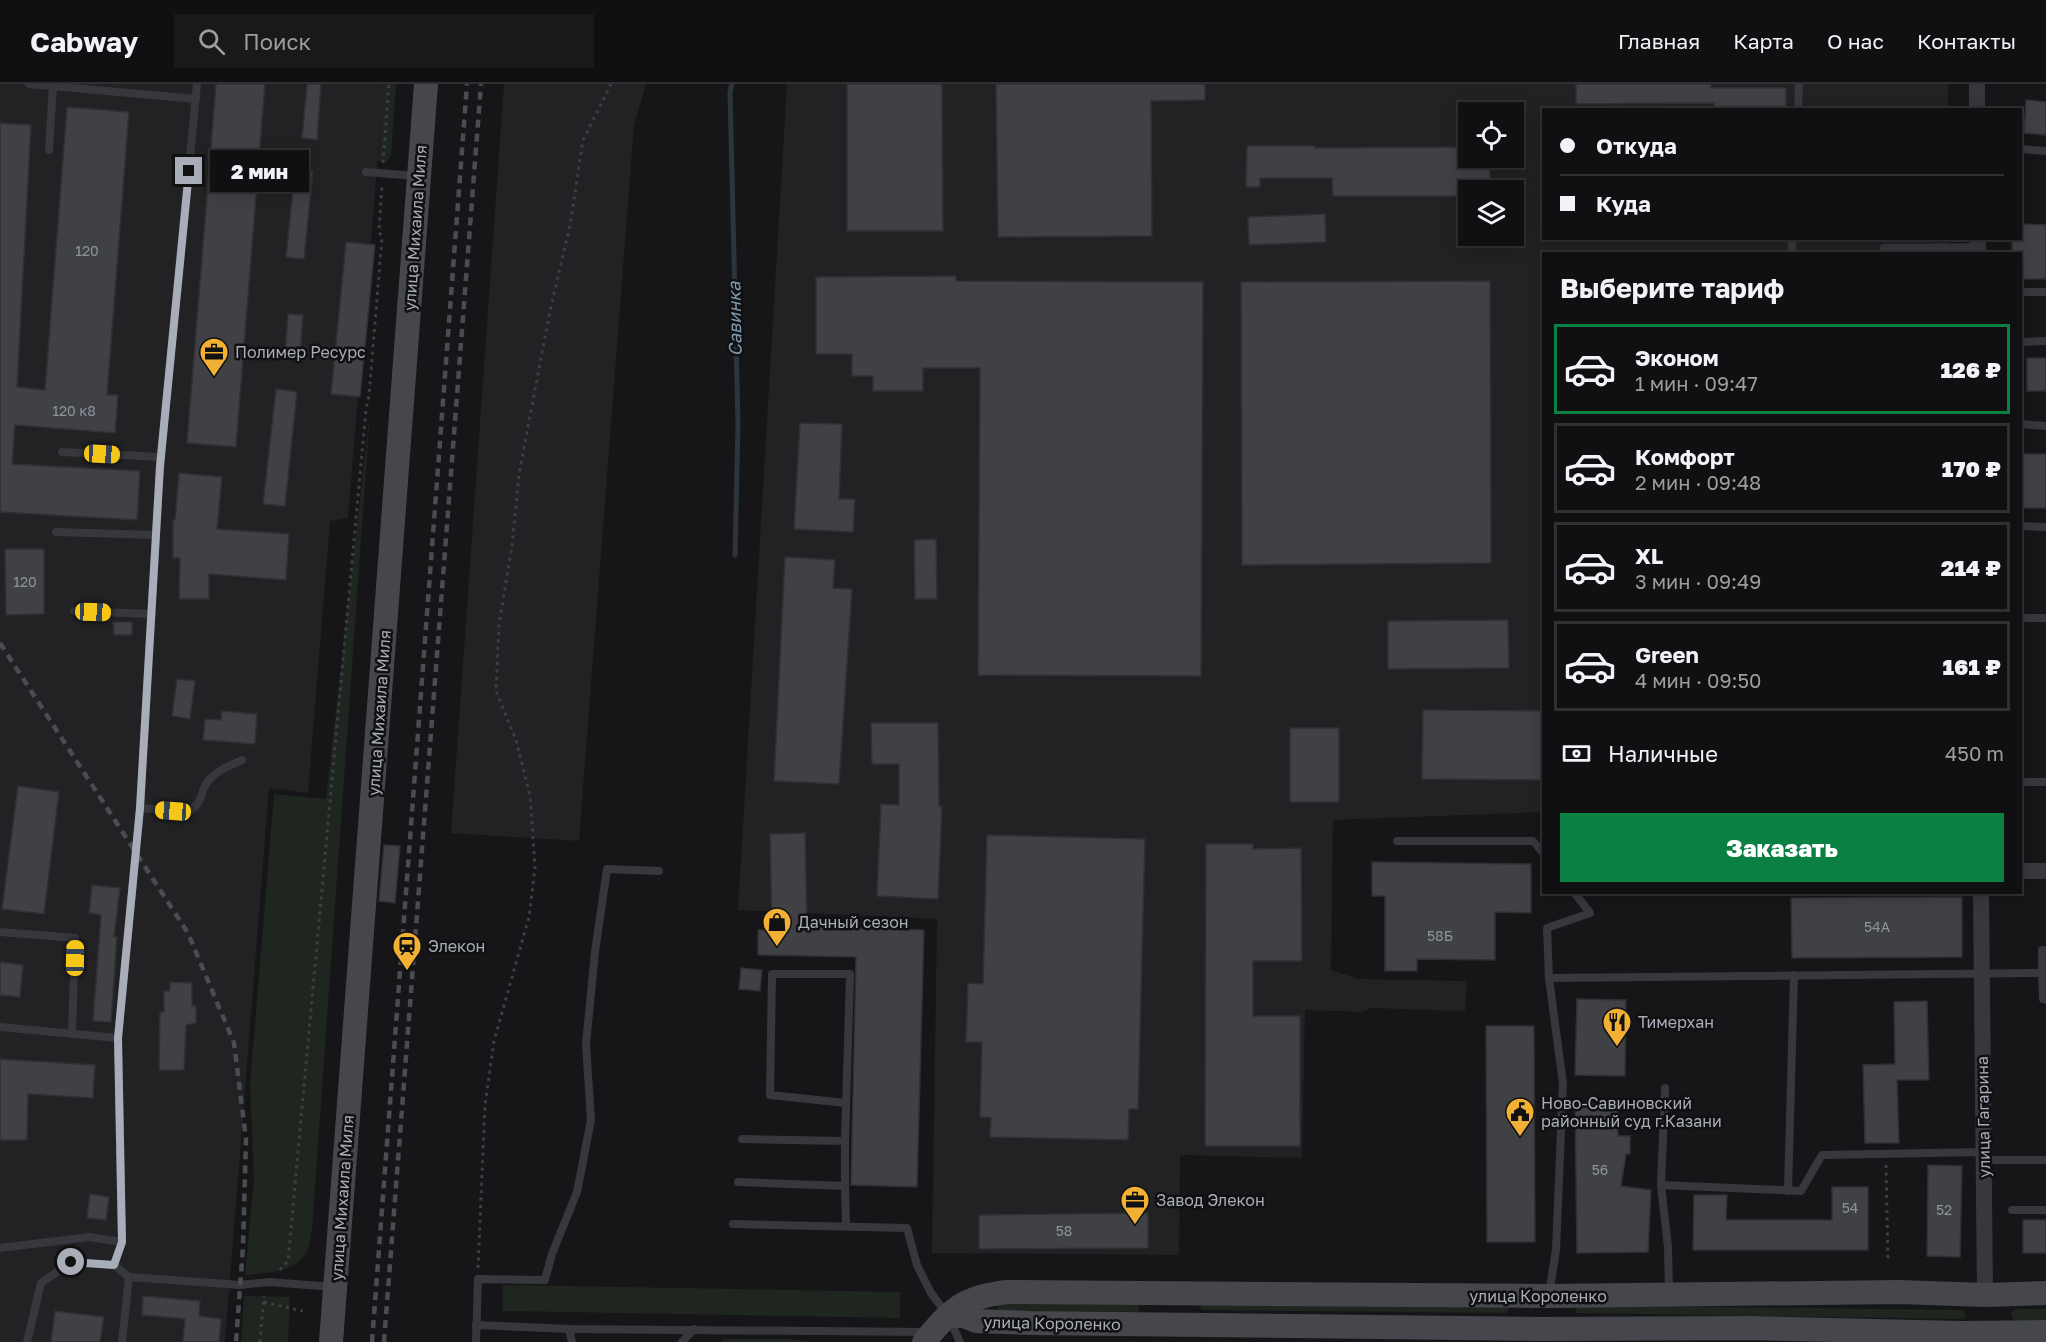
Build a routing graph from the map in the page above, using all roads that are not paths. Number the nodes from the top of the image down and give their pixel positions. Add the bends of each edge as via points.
1 (29, 84) edge
2 (197, 84) edge
3 (426, 84) edge
4 (1799, 84) edge
5 (1977, 84) edge
6 (53, 86) junction
7 (196, 99) junction
8 (1798, 108) edge
9 (1977, 108) edge
10 (2022, 149) edge
11 (48, 150) dead end
12 (2046, 152) edge
13 (366, 172) dead end
14 (419, 177) junction
15 (1978, 246) edge
16 (1884, 248) dead end
17 (2022, 292) edge
18 (2046, 292) edge
19 (2046, 341) edge
20 (2022, 342) edge
21 (2022, 424) edge
22 (2046, 426) edge
23 (62, 452) dead end
24 (161, 457) junction
25 (2022, 526) edge
26 (2046, 527) edge
27 (56, 532) dead end
28 (156, 536) junction
29 (74, 611) dead end
30 (152, 614) junction
31 (2022, 618) edge
32 (2046, 618) edge
33 (242, 760) dead end
34 (2022, 782) edge
35 (2046, 782) edge
36 (140, 808) junction
37 (1397, 841) dead end
38 (1542, 852) edge
39 (659, 871) dead end
40 (2022, 871) edge
41 (2046, 871) edge
42 (1576, 894) edge
43 (1981, 894) edge
44 (0, 932) edge
45 (2046, 950) edge
46 (1982, 972) junction
47 (2042, 973) junction
48 (1794, 975) junction
49 (1549, 978) junction
50 (2046, 999) edge
51 (0, 1027) edge
52 (72, 1034) junction
53 (118, 1038) junction
54 (1665, 1088) dead end
55 (846, 1104) junction
56 (742, 1139) dead end
57 (845, 1141) junction
58 (1983, 1156) junction
59 (2046, 1160) edge
60 (738, 1182) dead end
61 (1661, 1185) junction
62 (845, 1186) junction
63 (1788, 1191) junction
64 (2012, 1210) dead end
65 (2046, 1210) edge
66 (733, 1224) dead end
67 (846, 1226) junction
68 (122, 1242) junction
69 (0, 1248) edge
70 (114, 1265) junction
71 (129, 1277) junction
72 (335, 1287) junction
73 (2046, 1293) edge
74 (1178, 1295) junction
75 (1669, 1295) junction
76 (1985, 1295) junction
77 (1548, 1296) junction
78 (476, 1325) junction
79 (1190, 1328) junction
80 (569, 1329) junction
81 (694, 1329) junction
82 (935, 1330) edge
83 (1540, 1332) junction
84 (2046, 1332) edge
85 (1985, 1337) edge
86 (27, 1342) edge
87 (122, 1342) edge
88 (331, 1342) edge
89 (476, 1342) edge
90 (572, 1342) edge
91 (682, 1342) edge
92 (960, 1342) edge

1 - 6 lane
2 - 7 lane
3 - 14 street, улица Михаила Миля
4 - 8 lane
5 - 9 street
6 - 7 lane
6 - 11 lane
7 - 24 lane
10 - 12 lane
13 - 14 lane
14 - 72 street, улица Михаила Миля
15 - 16 lane
17 - 18 lane
19 - 20 lane
21 - 22 lane
23 - 24 lane
24 - 28 lane
25 - 26 lane
27 - 28 lane
28 - 30 lane
29 - 30 lane
30 - 36 lane
31 - 32 lane
33 - 36 lane via 227,766 206,783 200,803 189,812
34 - 35 lane
36 - 53 lane
37 - 38 lane via 1533,841
39 - 78 lane via 607,869 586,1044 591,1120 577,1192 545,1280 478,1279
40 - 41 street
42 - 49 lane via 1590,913 1547,928
43 - 46 street, улица Гагарина
44 - 52 lane via 75,939
45 - 47 lane via 2042,950
46 - 47 lane
46 - 48 lane
46 - 58 street, улица Гагарина
47 - 50 lane
48 - 49 lane
48 - 63 lane
49 - 77 lane via 1563,1084 1556,1250
51 - 52 lane
52 - 53 lane
53 - 68 lane
54 - 61 lane
55 - 55 lane via 850,974 772,974 770,1095
55 - 57 lane
56 - 57 lane
57 - 62 lane
58 - 59 lane
58 - 63 lane via 1822,1155 1801,1191
58 - 76 street, улица Гагарина
60 - 62 lane
61 - 63 lane
61 - 75 lane
62 - 67 lane
64 - 65 lane
66 - 67 lane
67 - 82 lane via 907,1228 917,1265 931,1293
68 - 69 lane via 89,1237
68 - 70 lane
70 - 71 lane
70 - 86 lane via 71,1262 41,1282
71 - 72 lane
71 - 87 lane
72 - 88 street, улица Михаила Миля
73 - 76 street, улица Короленко
74 - 77 street, улица Короленко
74 - 79 street
74 - 82 street, улица Короленко via 983,1295 966,1300
75 - 76 street, улица Короленко
75 - 77 street, улица Короленко
76 - 85 street, улица Гагарина
77 - 83 street
78 - 80 lane
78 - 89 lane
79 - 82 street, улица Короленко via 1007,1323 976,1321 964,1316
79 - 83 street, улица Короленко
80 - 81 lane
80 - 90 lane
81 - 82 lane
81 - 91 lane
82 - 92 lane
83 - 85 street, улица Короленко
84 - 85 street, улица Короленко

